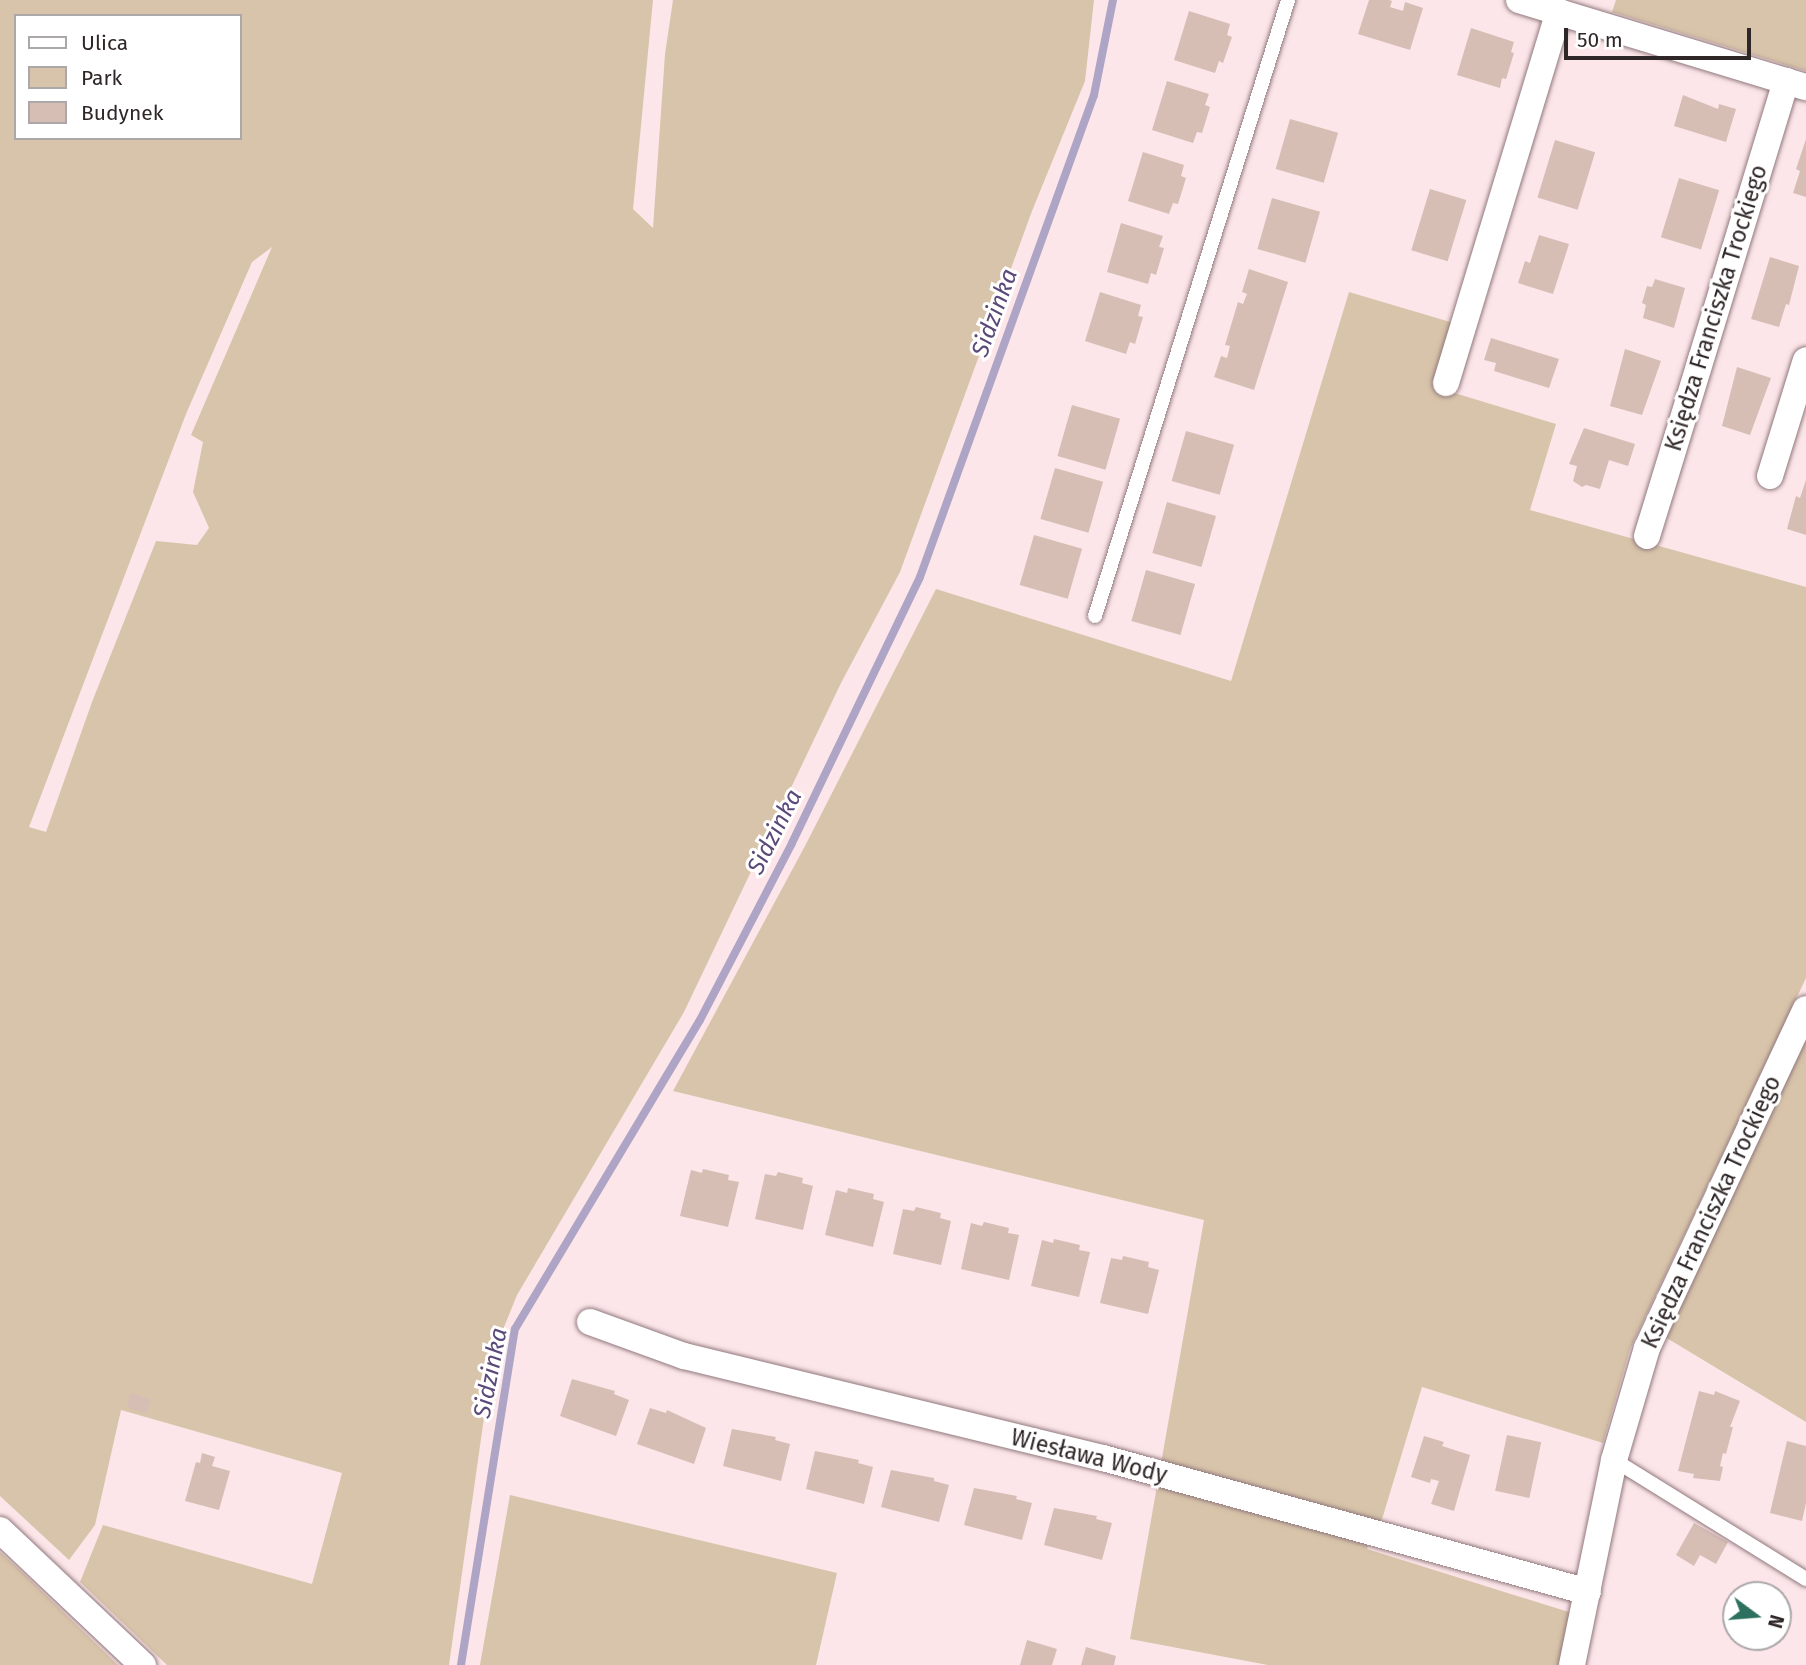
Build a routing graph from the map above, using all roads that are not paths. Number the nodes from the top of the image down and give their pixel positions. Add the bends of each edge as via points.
1 (1288, 0) edge
2 (1518, 0) edge
3 (1559, 12) junction
4 (1796, 84) edge
5 (1806, 360) edge
6 (1446, 383) dead end
7 (1770, 476) dead end
8 (1647, 536) dead end
9 (1095, 616) dead end
10 (1806, 1009) edge
11 (590, 1322) dead end
12 (1614, 1460) junction
13 (0, 1530) edge
14 (1806, 1579) edge
15 (1588, 1592) junction
16 (143, 1665) edge
17 (1572, 1665) edge

1 - 9 lane
2 - 3 street, Księdza Franciszka Trockiego
3 - 4 street, Księdza Franciszka Trockiego
3 - 6 street
4 - 8 street, Księdza Franciszka Trockiego
5 - 7 street
10 - 12 street, Księdza Franciszka Trockiego via 1661,1313
11 - 15 street, Wiesława Wody via 684,1356 1115,1461
12 - 14 lane
12 - 15 street, Księdza Franciszka Trockiego
13 - 16 street
15 - 17 street, Księdza Franciszka Trockiego

